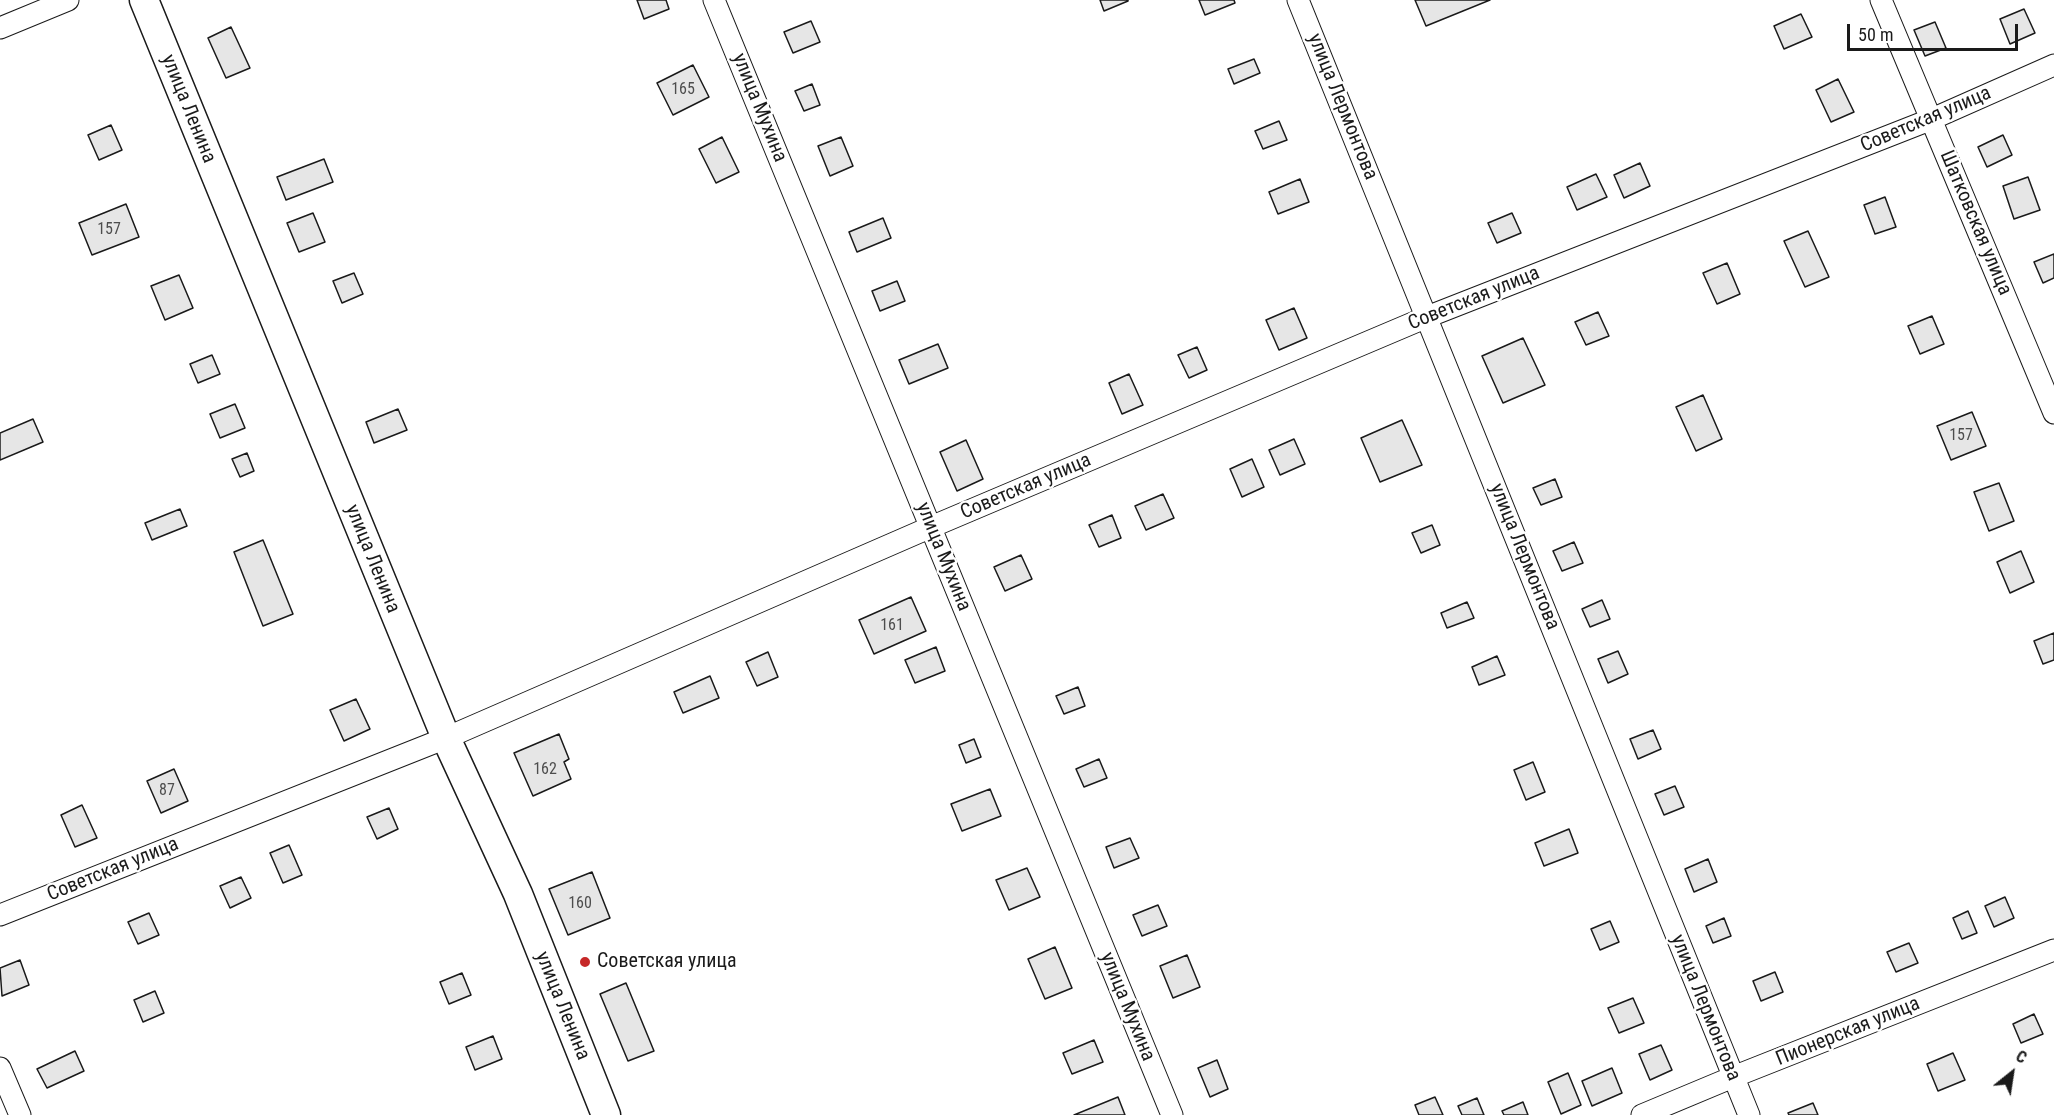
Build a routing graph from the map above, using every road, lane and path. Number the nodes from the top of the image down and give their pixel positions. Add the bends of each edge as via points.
1 (68, 0) edge
2 (144, 0) edge
3 (714, 0) edge
4 (1298, 0) edge
5 (1881, 0) edge
6 (0, 28) edge
7 (2054, 65) edge
8 (1932, 119) junction
9 (1427, 317) junction
10 (2054, 413) edge
11 (931, 527) junction
12 (446, 738) junction
13 (0, 915) edge
14 (2054, 950) edge
15 (0, 1068) edge
16 (1733, 1077) junction
17 (20, 1115) edge
18 (606, 1115) edge
19 (1172, 1115) edge
20 (1642, 1115) edge
21 (1749, 1115) edge

1 - 6 street
2 - 12 main road, улица Ленина
3 - 11 street, улица Мухина
4 - 9 street, улица Лермонтова
5 - 8 street, Шатковская улица
7 - 8 street, Советская улица
8 - 9 street, Советская улица
8 - 10 street, Шатковская улица
9 - 11 street, Советская улица
9 - 16 street, улица Лермонтова
11 - 12 street, Советская улица
11 - 19 street, улица Мухина
12 - 13 street, Советская улица
12 - 18 main road, улица Ленина via 518,894
14 - 16 street, Пионерская улица
15 - 17 street
16 - 20 street, Пионерская улица
16 - 21 street, улица Лермонтова

